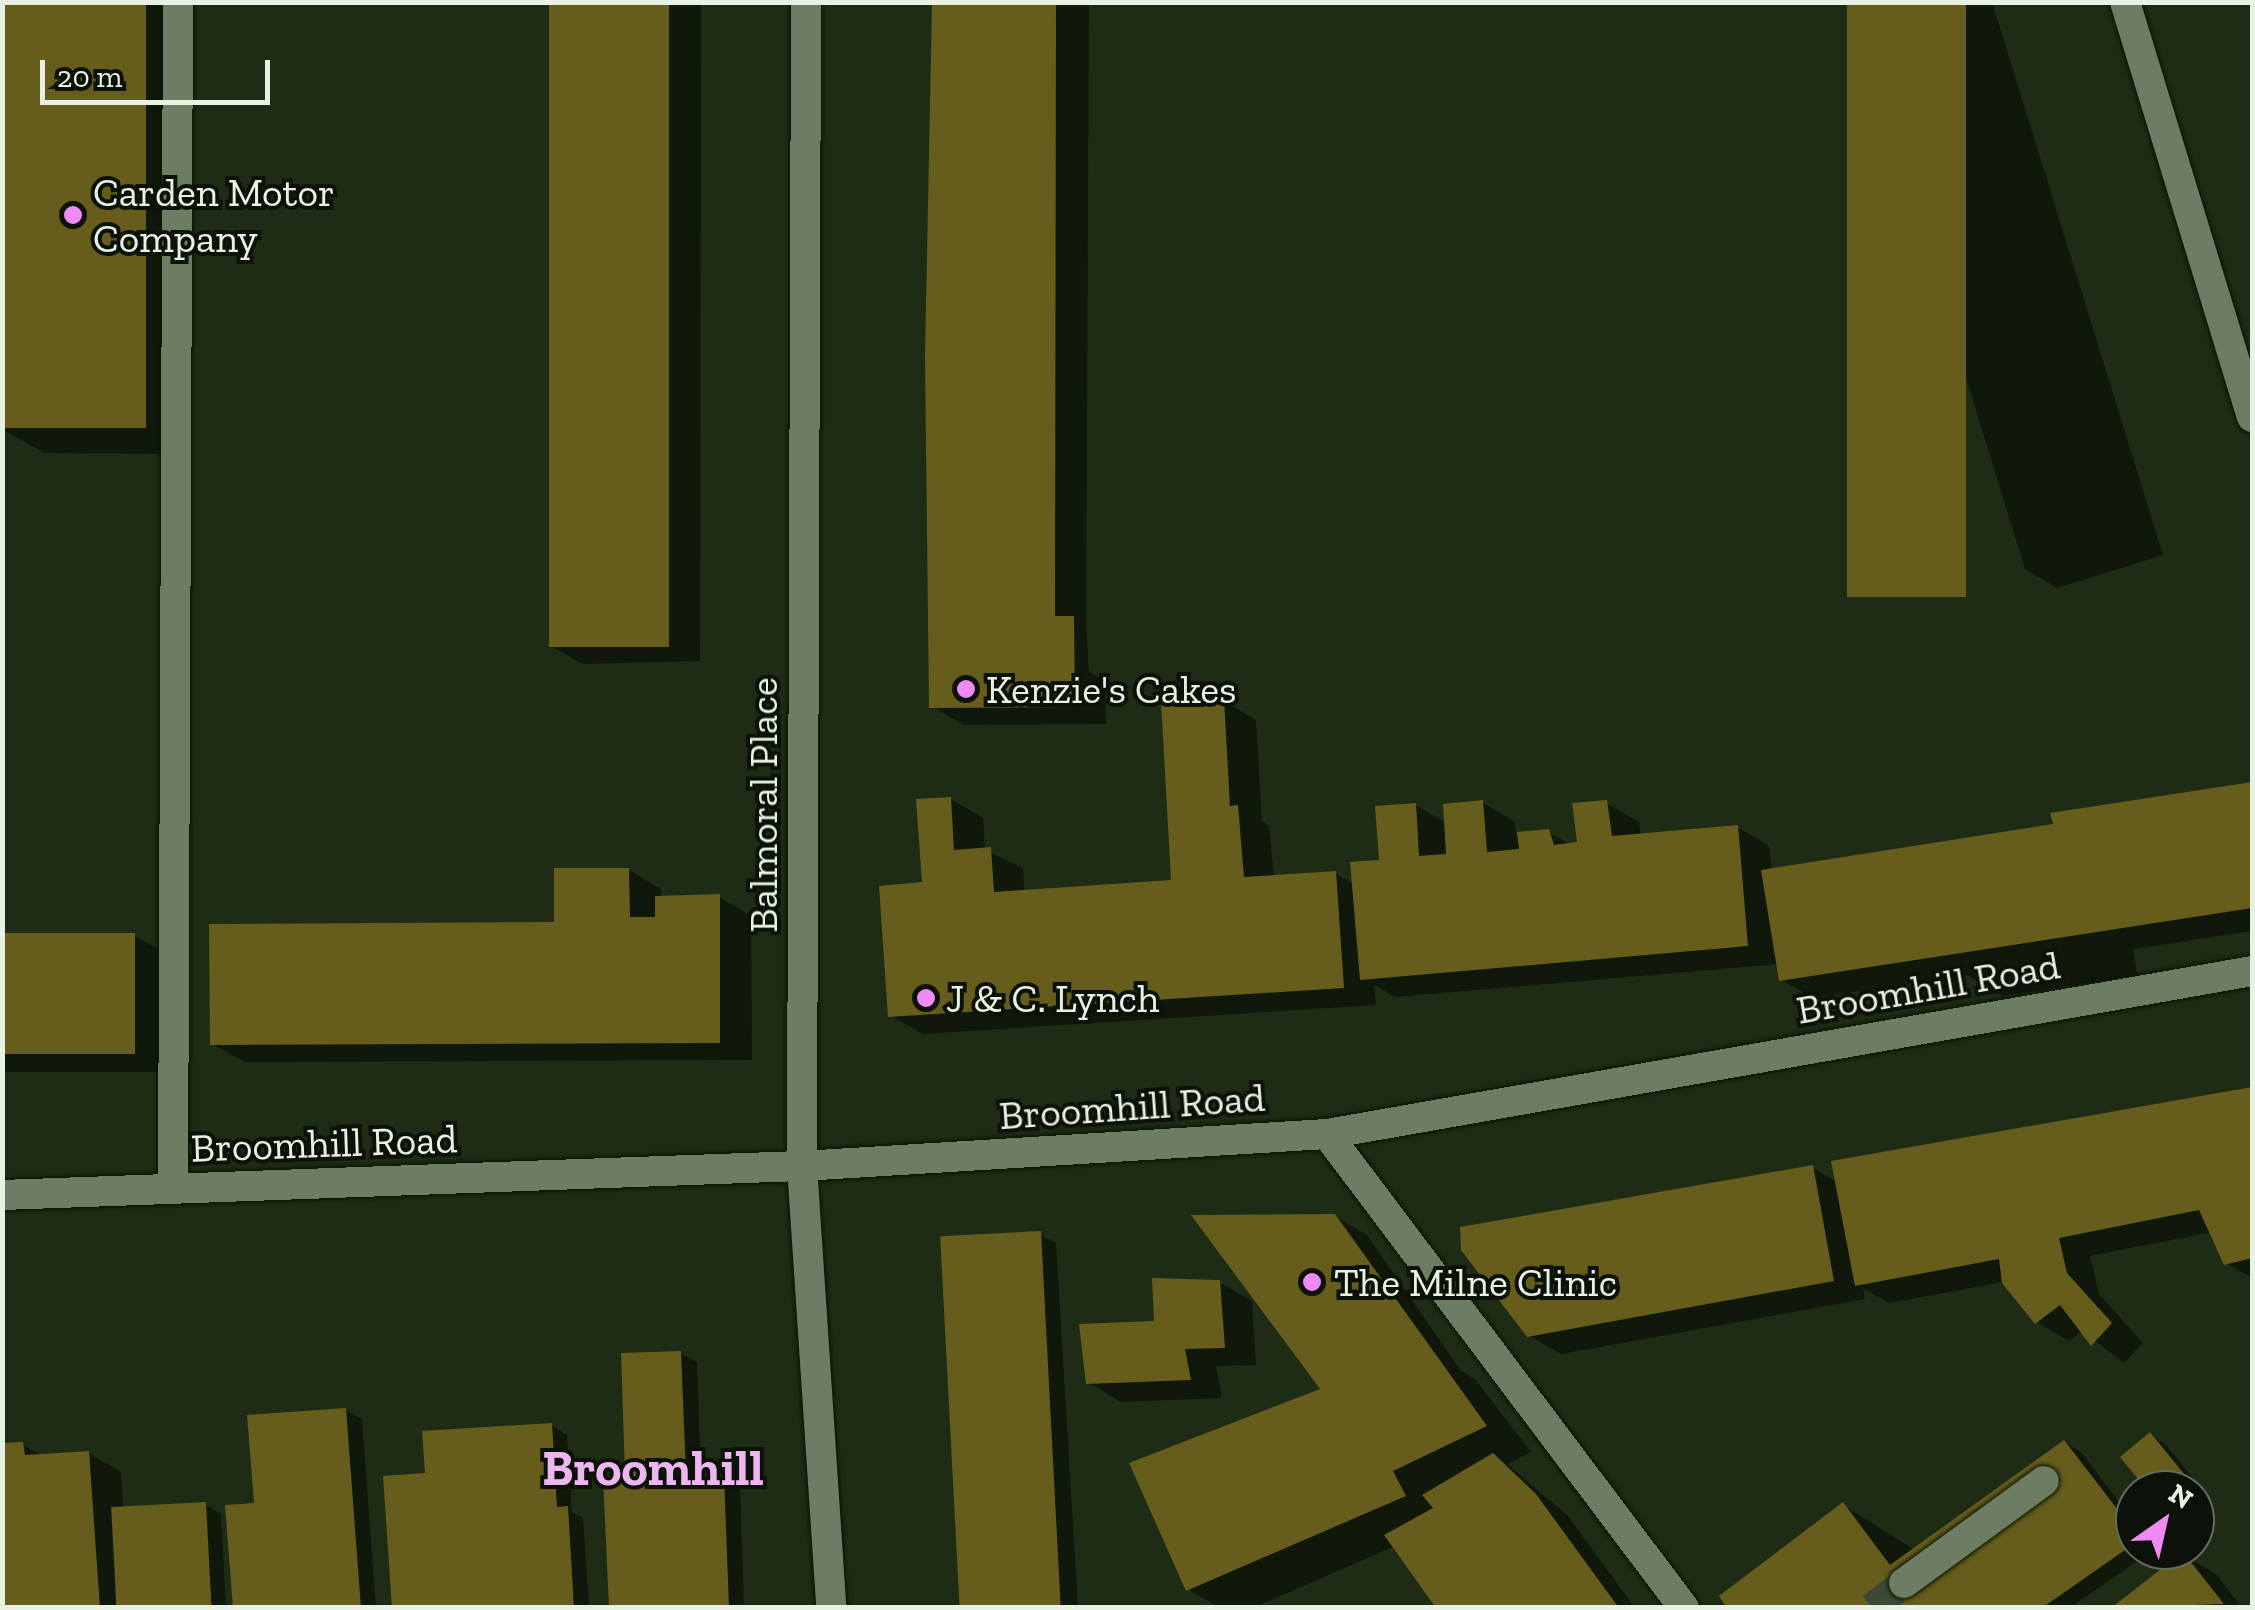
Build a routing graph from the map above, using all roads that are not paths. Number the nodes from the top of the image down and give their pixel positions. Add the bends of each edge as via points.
1 (178, 2) edge
2 (806, 2) edge
3 (2126, 2) edge
4 (2252, 417) edge
5 (2252, 970) edge
6 (1327, 1134) junction
7 (802, 1166) junction
8 (173, 1189) junction
9 (2, 1196) edge
10 (2044, 1481) dead end
11 (1904, 1583) tunnel mouth
12 (831, 1608) edge
13 (1684, 1608) edge

1 - 8 street
2 - 7 street, Balmoral Place
3 - 4 street
5 - 6 street, Broomhill Road
6 - 7 street, Broomhill Road
6 - 13 street
7 - 8 street, Broomhill Road
7 - 12 street, Balmoral Place
8 - 9 street, Broomhill Road
10 - 11 street

